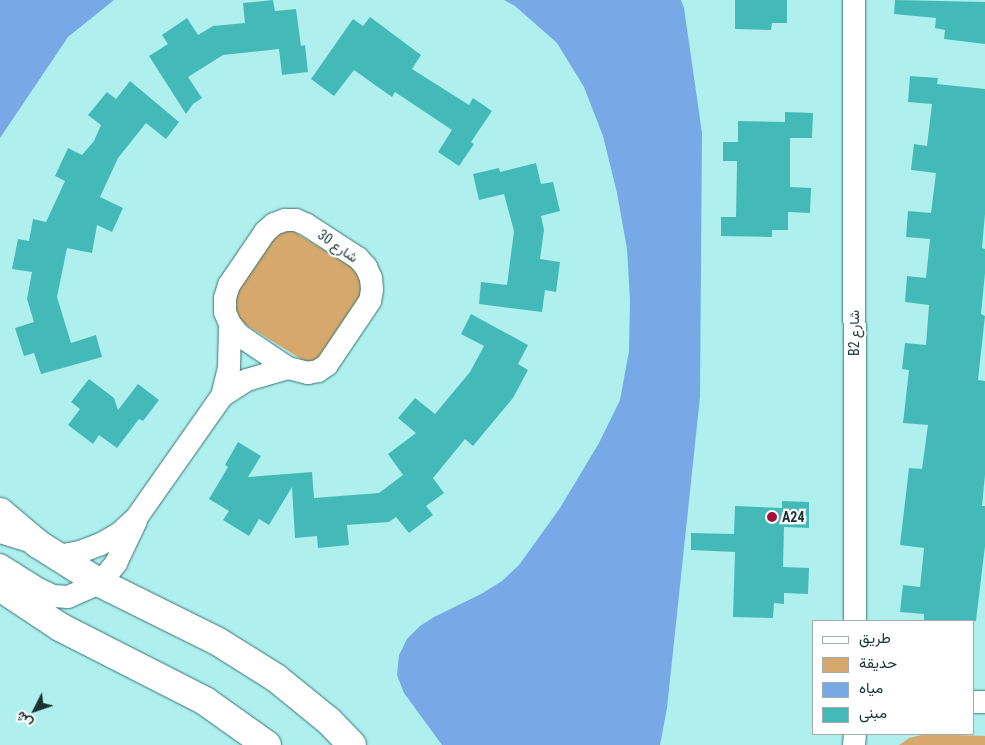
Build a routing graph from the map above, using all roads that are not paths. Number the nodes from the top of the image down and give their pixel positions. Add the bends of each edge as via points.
1 (854, 0) edge
2 (860, 0) edge
3 (854, 44) junction
4 (230, 324) junction
5 (288, 368) junction
6 (222, 396) junction
7 (0, 512) edge
8 (138, 517) junction
9 (0, 532) edge
10 (48, 550) junction
11 (0, 565) edge
12 (100, 583) junction
13 (0, 587) edge
14 (855, 620) edge
15 (267, 745) edge
16 (352, 745) edge

1 - 3 street
2 - 3 street
3 - 14 street, B2 شارع
4 - 5 street, شارع 30 via 239,335
4 - 5 street, شارع 30 via 225,312 229,286 265,232 274,224 296,220 358,258 371,278 370,301 327,365 308,373
4 - 6 street, شارع 30 via 229,368
5 - 6 street, شارع 30 via 247,380
6 - 8 street, شارع 30
7 - 10 street
8 - 10 street, شارع 30 via 101,544 80,552
8 - 12 street, شارع 30 via 128,541
9 - 10 street
10 - 12 street
11 - 12 street via 52,596 68,597
12 - 16 street via 217,641 276,678 329,721
13 - 15 street via 60,627 205,702

